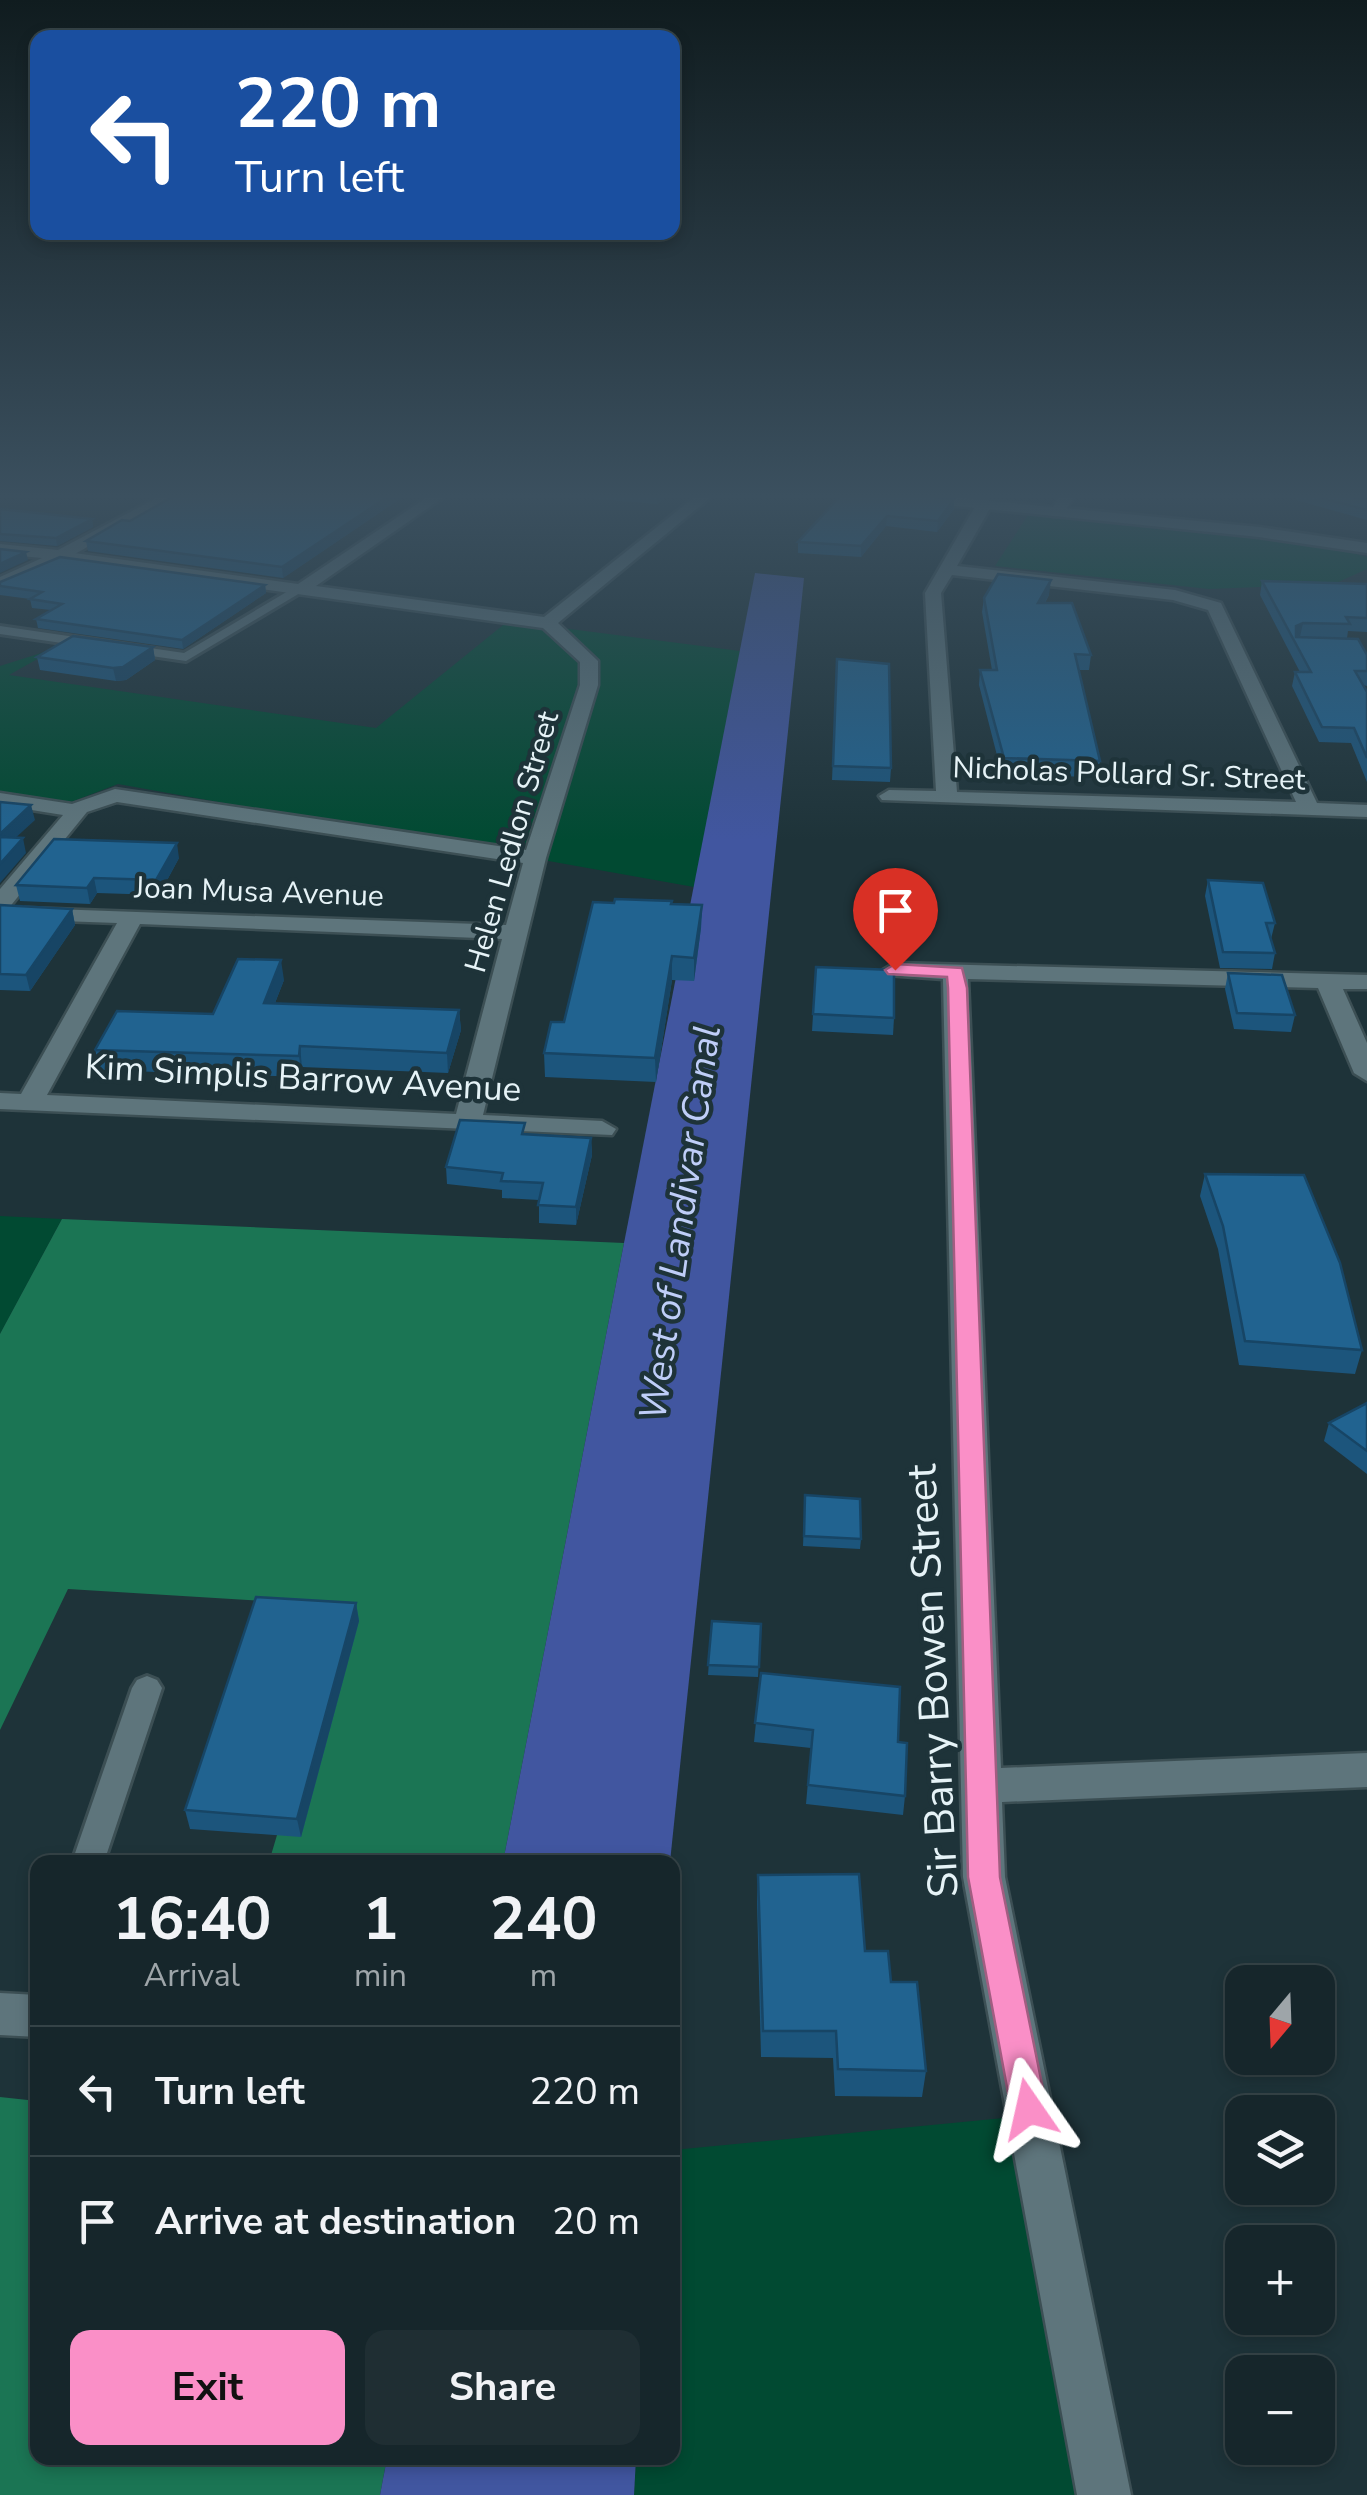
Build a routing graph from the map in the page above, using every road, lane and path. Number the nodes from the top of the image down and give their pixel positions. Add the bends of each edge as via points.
1 (268, 608) edge
2 (449, 608) edge
3 (566, 608) edge
4 (932, 608) edge
5 (1215, 608) edge
6 (548, 623) junction
7 (0, 630) edge
8 (888, 796) dead end
9 (947, 797) junction
10 (0, 798) edge
11 (1310, 810) junction
12 (77, 811) junction
13 (1367, 811) edge
14 (536, 858) junction
15 (0, 908) edge
16 (132, 917) junction
17 (515, 932) junction
18 (895, 970) edge
19 (955, 972) junction
20 (1328, 981) junction
21 (1367, 982) edge
22 (1367, 1073) edge
23 (0, 1101) edge
24 (30, 1102) junction
25 (466, 1123) junction
26 (602, 1130) dead end
27 (147, 1688) dead end
28 (1367, 1770) edge
29 (980, 1786) junction
30 (90, 1855) edge
31 (1104, 2495) edge

1 - 7 lane via 186,657
2 - 6 street
3 - 6 street
4 - 9 street
5 - 11 street
6 - 14 street, Helen Ledlon Street via 582,652 590,672
8 - 9 street, Nicholas Pollard Sr. Street
9 - 11 street, Nicholas Pollard Sr. Street
10 - 12 street
11 - 13 street, Nicholas Pollard Sr. Street
12 - 14 street via 115,795
12 - 15 street
14 - 17 street, Helen Ledlon Street
15 - 16 street, Joan Musa Avenue
16 - 17 street, Joan Musa Avenue
16 - 24 street
17 - 25 street, Helen Ledlon Street
18 - 19 street
19 - 20 street
19 - 29 street, Sir Barry Bowen Street
20 - 21 street
20 - 22 street
23 - 24 street, Kim Simplis Barrow Avenue
24 - 25 street, Kim Simplis Barrow Avenue
25 - 26 street, Kim Simplis Barrow Avenue
27 - 30 lane
28 - 29 street
29 - 31 street, Sir Barry Bowen Street via 984,1877

